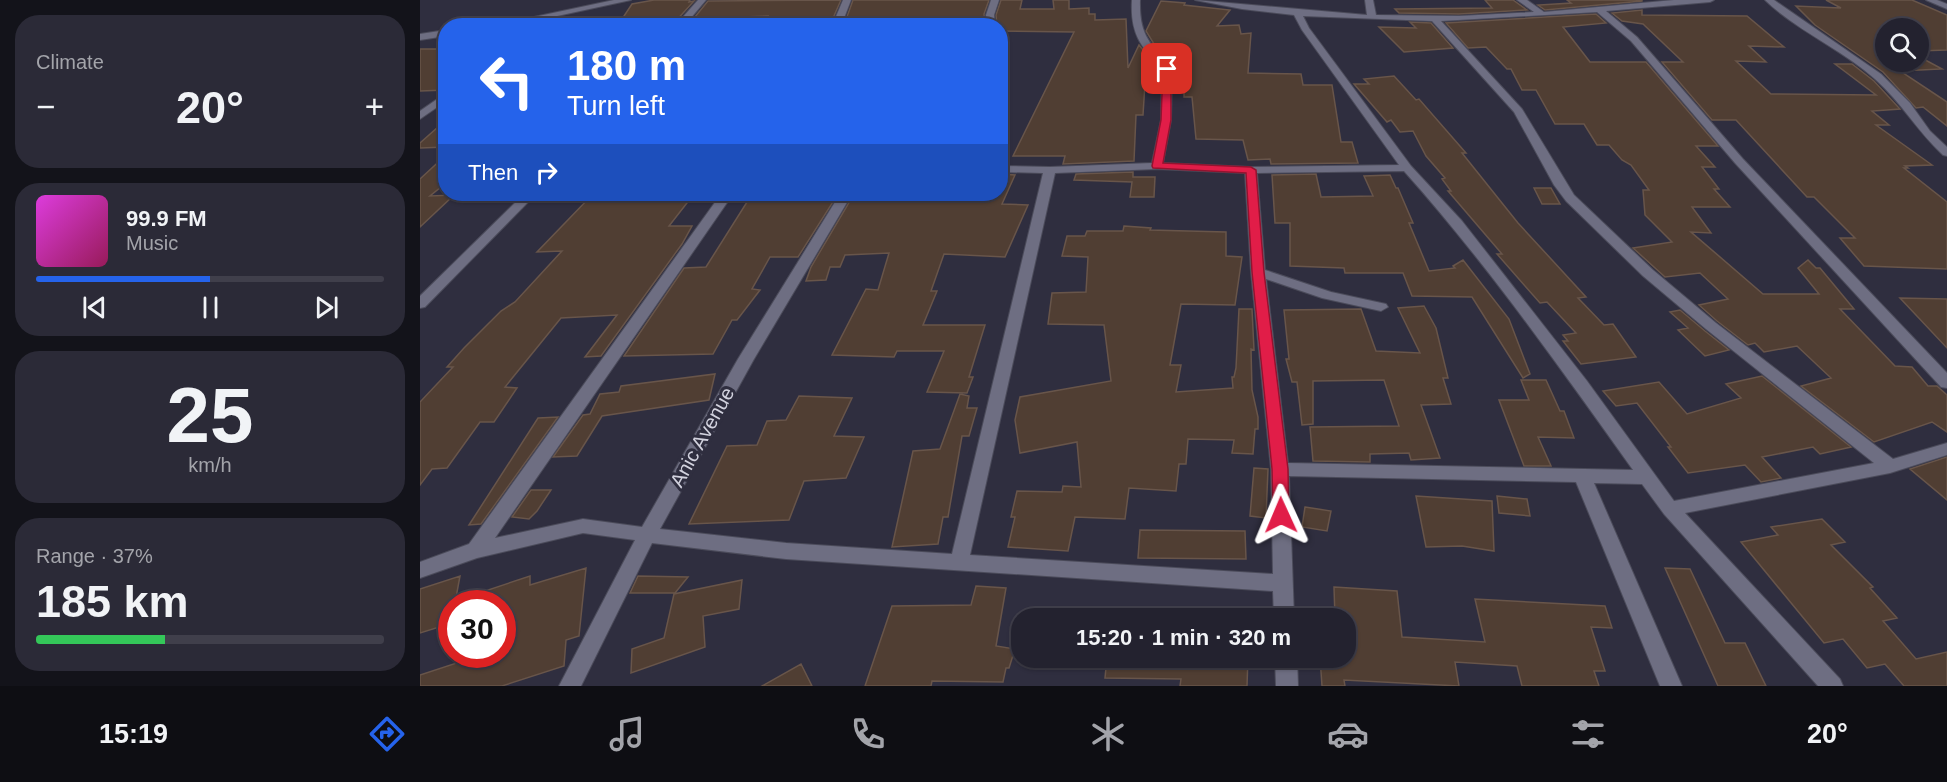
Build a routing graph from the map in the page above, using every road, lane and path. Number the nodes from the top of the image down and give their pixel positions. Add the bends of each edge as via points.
1 (627, 0) edge
2 (702, 0) edge
3 (847, 0) edge
4 (995, 0) edge
5 (1136, 0) edge
6 (1199, 0) edge
7 (1369, 0) edge
8 (1521, 0) edge
9 (1691, 0) edge
10 (1710, 0) edge
11 (1769, 0) edge
12 (1930, 0) edge
13 (1947, 7) edge
14 (1600, 10) junction
15 (1298, 14) junction
16 (1542, 14) junction
17 (1372, 17) junction
18 (538, 18) edge
19 (686, 18) edge
20 (839, 18) edge
21 (990, 18) edge
22 (1435, 19) junction
23 (438, 34) edge
24 (420, 37) edge
25 (438, 102) edge
26 (420, 116) edge
27 (1947, 153) edge
28 (1157, 166) junction
29 (1407, 168) junction
30 (1008, 169) edge
31 (1050, 170) junction
32 (1251, 170) junction
33 (523, 201) edge
34 (722, 201) edge
35 (842, 201) edge
36 (1258, 272) junction
37 (420, 304) edge
38 (1381, 307) dead end
39 (1947, 383) edge
40 (1947, 449) edge
41 (1890, 466) junction
42 (1280, 469) junction
43 (1582, 477) junction
44 (1646, 477) junction
45 (1670, 509) junction
46 (647, 535) junction
47 (476, 550) junction
48 (959, 563) junction
49 (420, 570) edge
50 (1282, 583) junction
51 (1283, 608) edge
52 (1286, 668) edge
53 (570, 686) edge
54 (1287, 686) edge
55 (1671, 686) edge
56 (1832, 686) edge

1 - 18 street
2 - 19 street
3 - 20 street
4 - 21 street
5 - 28 street via 1134,23 1147,48 1167,69 1166,120
6 - 15 street
7 - 17 street
8 - 16 street
9 - 10 street
9 - 14 street
11 - 27 street via 1878,76
12 - 13 street
14 - 16 street
14 - 39 street via 1634,39 1740,161
15 - 17 street
15 - 29 street
16 - 22 street
17 - 22 street
22 - 41 street via 1518,111 1570,198 1648,273
23 - 24 street
25 - 26 street
28 - 31 street
28 - 32 street
29 - 32 street
29 - 44 street via 1465,234
30 - 31 street
31 - 48 street
32 - 36 street
33 - 37 street
34 - 47 street
35 - 46 street, Anic Avenue via 746,359
36 - 38 street via 1327,295
36 - 42 street
40 - 41 street
41 - 45 street
42 - 43 street
42 - 50 street
43 - 44 street
43 - 55 street
44 - 45 street
45 - 56 street
46 - 47 street via 583,526
46 - 48 street via 786,551
46 - 53 street, Anic Avenue
47 - 49 street
48 - 50 street
50 - 51 street
52 - 54 street

